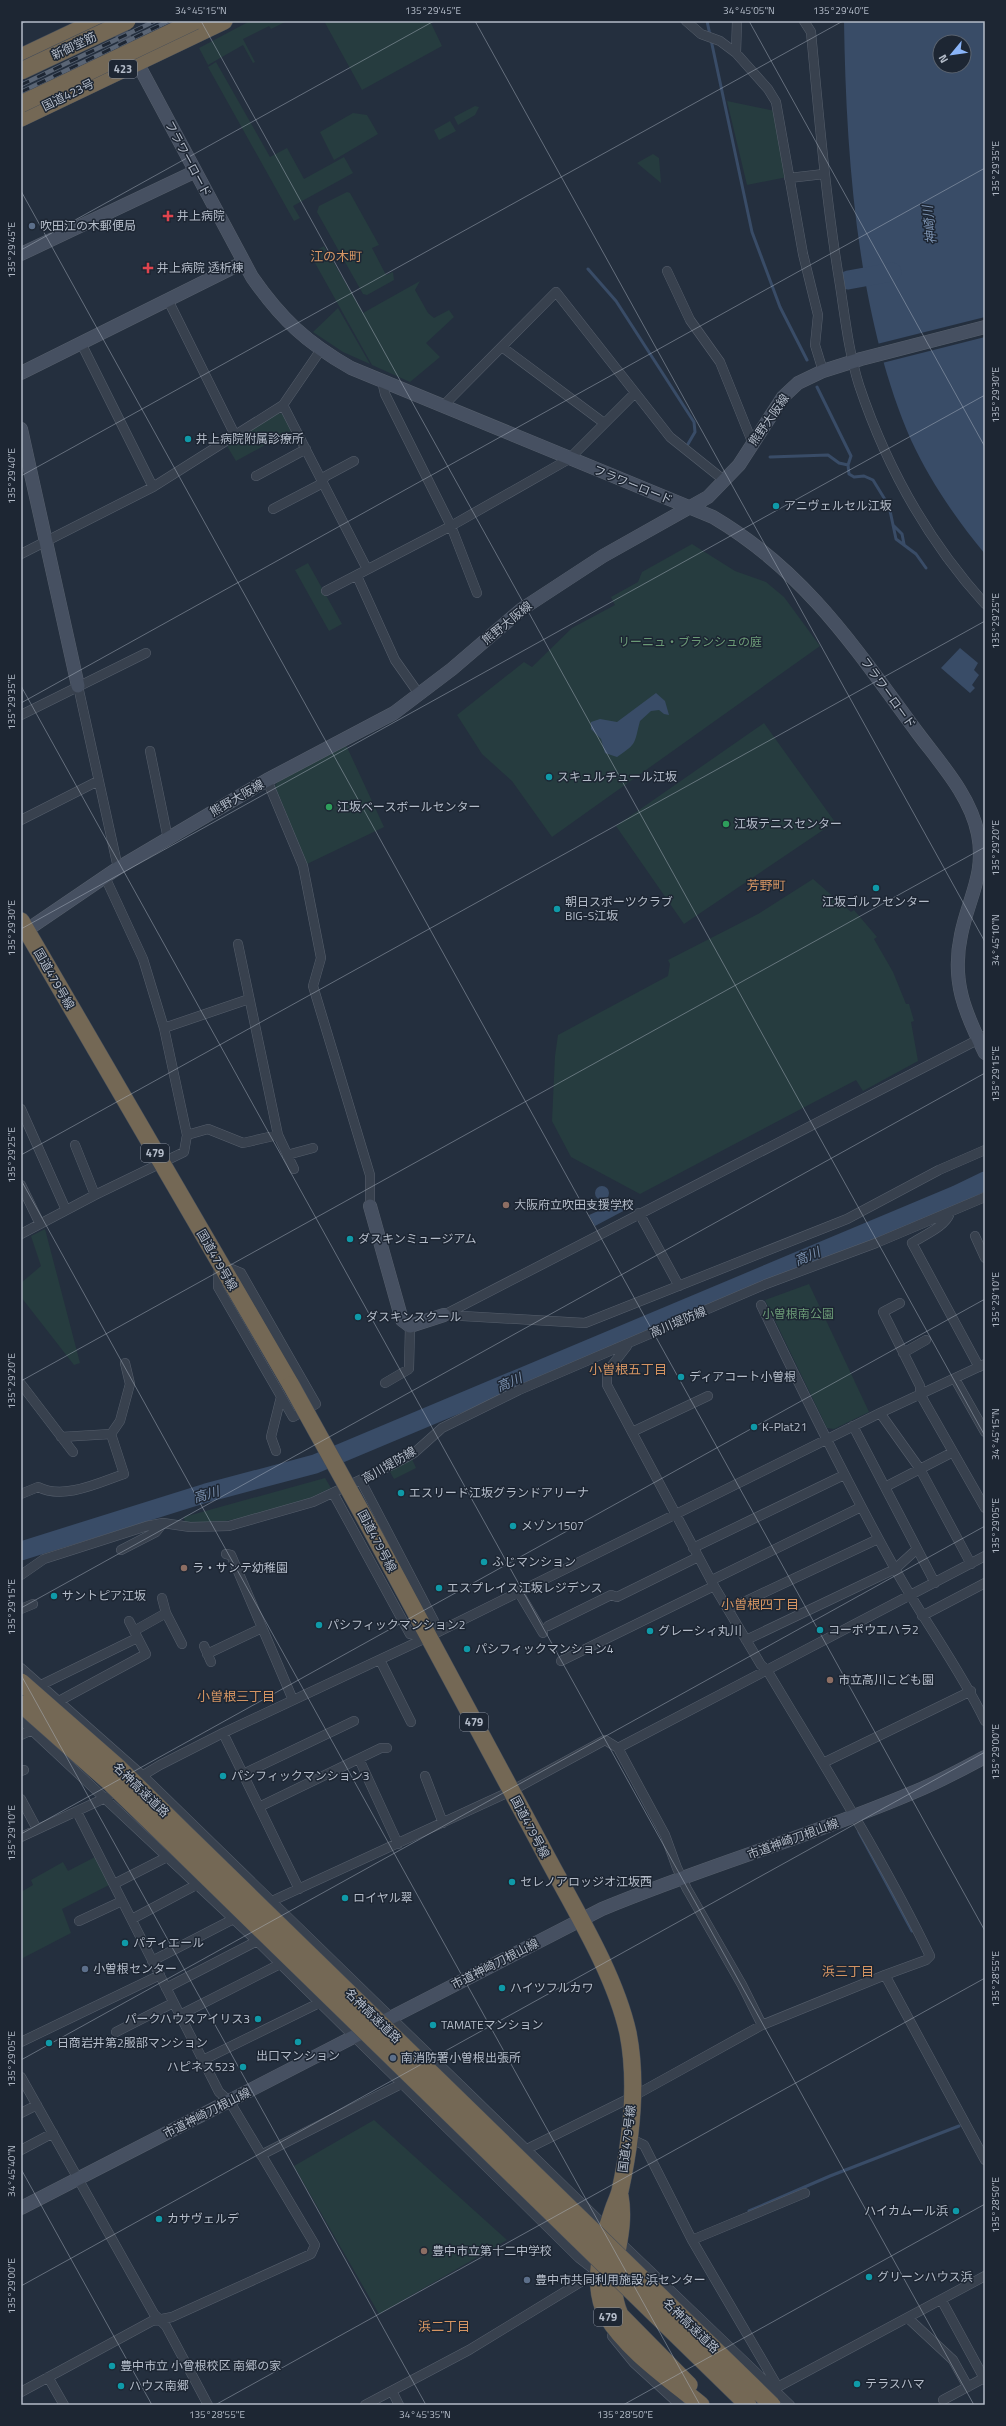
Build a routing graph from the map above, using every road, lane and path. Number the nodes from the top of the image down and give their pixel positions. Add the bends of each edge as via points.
1 (97, 21) edge
2 (115, 21) edge
3 (127, 21) edge
4 (196, 21) edge
5 (224, 21) edge
6 (686, 21) edge
7 (737, 21) edge
8 (804, 21) edge
9 (736, 54) junction
10 (21, 57) edge
11 (136, 63) junction
12 (21, 71) edge
13 (21, 104) edge
14 (21, 118) edge
15 (194, 172) junction
16 (824, 174) junction
17 (789, 178) junction
18 (21, 254) edge
19 (244, 262) junction
20 (667, 271) dead end
21 (168, 300) junction
22 (985, 327) edge
23 (81, 343) junction
24 (502, 347) junction
25 (320, 351) junction
26 (857, 360) junction
27 (823, 371) junction
28 (21, 373) edge
29 (382, 381) junction
30 (636, 393) junction
31 (283, 405) junction
32 (443, 406) junction
33 (604, 423) junction
34 (21, 429) edge
35 (235, 435) junction
36 (753, 444) junction
37 (306, 449) junction
38 (569, 458) junction
39 (354, 461) dead end
40 (256, 476) dead end
41 (323, 481) junction
42 (725, 481) junction
43 (153, 487) junction
44 (687, 507) junction
45 (273, 509) dead end
46 (451, 526) junction
47 (45, 542) junction
48 (21, 554) edge
49 (367, 569) junction
50 (356, 576) junction
51 (326, 591) dead end
52 (477, 593) dead end
53 (985, 604) edge
54 (146, 652) dead end
55 (78, 686) junction
56 (419, 694) junction
57 (21, 714) edge
58 (150, 751) dead end
59 (267, 780) junction
60 (98, 781) junction
61 (21, 820) edge
62 (168, 839) junction
63 (118, 868) junction
64 (104, 877) junction
65 (23, 928) edge
66 (238, 944) dead end
67 (249, 1000) junction
68 (164, 1028) junction
69 (982, 1038) edge
70 (985, 1053) edge
71 (21, 1109) edge
72 (187, 1135) junction
73 (278, 1135) junction
74 (75, 1145) dead end
75 (313, 1148) dead end
76 (985, 1150) edge
77 (287, 1155) junction
78 (161, 1164) junction
79 (294, 1169) dead end
80 (21, 1185) edge
81 (94, 1195) junction
82 (985, 1197) edge
83 (370, 1206) joint
84 (66, 1210) junction
85 (951, 1212) junction
86 (639, 1213) junction
87 (40, 1224) junction
88 (21, 1234) edge
89 (974, 1236) dead end
90 (985, 1258) edge
91 (219, 1264) junction
92 (679, 1286) junction
93 (900, 1304) dead end
94 (761, 1305) dead end
95 (444, 1315) junction
96 (410, 1326) junction
97 (926, 1340) dead end
98 (630, 1343) junction
99 (903, 1353) junction
100 (125, 1363) dead end
101 (982, 1365) edge
102 (955, 1379) junction
103 (385, 1383) dead end
104 (22, 1388) edge
105 (286, 1391) junction
106 (920, 1394) junction
107 (708, 1396) dead end
108 (880, 1413) junction
109 (853, 1426) junction
110 (632, 1432) junction
111 (985, 1432) edge
112 (111, 1434) junction
113 (61, 1437) junction
114 (826, 1440) junction
115 (276, 1451) dead end
116 (74, 1452) dead end
117 (953, 1452) junction
118 (920, 1469) junction
119 (844, 1475) junction
120 (361, 1481) junction
121 (885, 1488) junction
122 (21, 1494) edge
123 (333, 1494) junction
124 (861, 1507) junction
125 (985, 1508) edge
126 (675, 1514) junction
127 (163, 1523) junction
128 (878, 1539) junction
129 (693, 1548) junction
130 (917, 1549) junction
131 (121, 1550) dead end
132 (226, 1554) dead end
133 (698, 1556) junction
134 (985, 1556) edge
135 (971, 1564) junction
136 (894, 1569) junction
137 (21, 1575) edge
138 (713, 1583) junction
139 (935, 1583) junction
140 (985, 1583) edge
141 (518, 1591) junction
142 (911, 1596) junction
143 (162, 1598) dead end
144 (34, 1604) dead end
145 (729, 1609) junction
146 (21, 1610) edge
147 (166, 1613) junction
148 (922, 1616) junction
149 (129, 1621) dead end
150 (262, 1628) junction
151 (136, 1634) junction
152 (428, 1637) junction
153 (746, 1640) junction
154 (182, 1644) dead end
155 (207, 1654) dead end
156 (380, 1660) junction
157 (561, 1661) dead end
158 (21, 1668) edge
159 (767, 1670) junction
160 (21, 1682) edge
161 (41, 1685) junction
162 (971, 1691) junction
163 (293, 1700) junction
164 (59, 1701) junction
165 (21, 1704) edge
166 (21, 1720) edge
167 (354, 1721) dead end
168 (985, 1721) edge
169 (411, 1722) dead end
170 (32, 1730) junction
171 (223, 1733) junction
172 (21, 1735) edge
173 (387, 1748) dead end
174 (618, 1748) junction
175 (985, 1757) edge
176 (359, 1759) junction
177 (823, 1763) junction
178 (243, 1774) junction
179 (142, 1775) junction
180 (425, 1776) dead end
181 (511, 1791) junction
182 (105, 1798) junction
183 (21, 1799) edge
184 (259, 1807) junction
185 (77, 1812) junction
186 (854, 1817) junction
187 (443, 1823) junction
188 (37, 1829) junction
189 (21, 1837) edge
190 (398, 1844) junction
191 (167, 1857) junction
192 (681, 1876) junction
193 (114, 1884) junction
194 (196, 1885) junction
195 (299, 1889) junction
196 (122, 1901) junction
197 (271, 1902) junction
198 (132, 1919) junction
199 (233, 1919) junction
200 (79, 1921) dead end
201 (580, 1921) junction
202 (257, 1941) junction
203 (152, 1961) junction
204 (280, 1964) junction
205 (160, 1975) junction
206 (885, 1975) junction
207 (166, 1988) junction
208 (174, 2003) junction
209 (319, 2003) junction
210 (180, 2015) junction
211 (392, 2017) junction
212 (762, 2025) junction
213 (116, 2032) dead end
214 (352, 2036) junction
215 (21, 2042) edge
216 (203, 2060) junction
217 (21, 2077) edge
218 (401, 2084) junction
219 (632, 2097) junction
220 (230, 2102) junction
221 (37, 2105) junction
222 (21, 2113) edge
223 (53, 2134) junction
224 (629, 2138) junction
225 (527, 2149) junction
226 (21, 2150) edge
227 (261, 2155) junction
228 (985, 2160) edge
229 (78, 2177) junction
230 (805, 2193) dead end
231 (619, 2194) junction
232 (21, 2208) edge
233 (608, 2229) junction
234 (692, 2240) junction
235 (620, 2242) junction
236 (597, 2272) junction
237 (985, 2276) edge
238 (942, 2301) junction
239 (909, 2318) junction
240 (160, 2320) junction
241 (48, 2377) junction
242 (984, 2379) edge
243 (968, 2387) junction
244 (392, 2391) junction
245 (21, 2392) edge
246 (773, 2397) edge
247 (943, 2400) dead end
248 (64, 2405) edge
249 (208, 2405) edge
250 (365, 2405) edge
251 (399, 2405) edge
252 (680, 2405) edge
253 (701, 2405) edge
254 (707, 2405) edge
255 (748, 2405) edge
256 (758, 2405) edge
257 (790, 2405) edge

1 - 10 highway
2 - 11 street, フラワーロード
3 - 12 highway, 新御堂筋, bridge
4 - 13 highway, 423, bridge
5 - 11 highway, 国道423号 / 423
6 - 9 street via 701,34 720,40
7 - 9 street
8 - 16 street via 811,32
9 - 17 street via 768,89 776,102
11 - 14 highway, 国道423号 / 423
11 - 15 street, フラワーロード
15 - 18 street
15 - 19 street, フラワーロード
16 - 17 street
16 - 26 street
17 - 27 street via 818,315 815,345
19 - 21 street
19 - 25 street, フラワーロード via 271,304
20 - 36 street via 690,320 720,362
21 - 23 street
21 - 35 street
22 - 26 street, 熊野大阪線
23 - 28 street
23 - 43 street
24 - 30 street via 556,292
24 - 32 street
24 - 33 street
25 - 29 street, フラワーロード
25 - 31 street
26 - 27 street, 熊野大阪線
26 - 53 street via 859,385 907,497 935,541
27 - 36 street, 熊野大阪線 via 798,383 783,397
29 - 32 street, フラワーロード
29 - 46 street via 385,394
30 - 33 street
30 - 42 street via 670,437
31 - 35 street
31 - 37 street
32 - 38 street, フラワーロード
33 - 38 street
34 - 47 street
35 - 43 street
36 - 42 street, 熊野大阪線
37 - 40 street
37 - 41 street
38 - 44 street, フラワーロード
38 - 46 street
39 - 41 street via 326,476
41 - 45 street
41 - 49 street
42 - 44 street, 熊野大阪線 via 708,497
43 - 47 street
44 - 56 street, 熊野大阪線 via 603,556 522,609
44 - 69 street, フラワーロード via 714,517 741,534 808,590 846,635 965,798 978,834 980,862 976,890 961,935 957,964 961,999
46 - 49 street
46 - 52 street
47 - 48 street
47 - 55 street
49 - 50 street
50 - 51 street
50 - 56 street via 395,660
54 - 55 street
55 - 57 street
55 - 60 street
56 - 59 street, 熊野大阪線 via 394,713
58 - 62 street
59 - 62 street, 熊野大阪線
59 - 83 street via 303,866 321,958 313,986 370,1175
60 - 61 street
60 - 63 street
62 - 63 street, 熊野大阪線
63 - 64 street, 熊野大阪線
64 - 65 street, 熊野大阪線
64 - 68 street via 143,960
65 - 78 highway, 国道479号線 / 479
66 - 67 street
67 - 68 street
67 - 73 street
68 - 72 street
69 - 70 street, フラワーロード
69 - 86 street
71 - 84 street
72 - 73 street via 208,1129 243,1143
72 - 78 street via 184,1152
73 - 77 street
74 - 81 street
75 - 77 street
76 - 92 street via 939,1170 848,1219
77 - 79 street
78 - 81 street
78 - 91 highway, 国道479号線 / 479
80 - 87 street
81 - 84 street
82 - 85 street, 高川堤防線
83 - 96 street via 402,1320
84 - 87 street
85 - 98 street, 高川堤防線 via 766,1284
85 - 101 street via 949,1218 939,1226 912,1243
86 - 92 street
86 - 95 street
87 - 88 street
89 - 90 street
91 - 105 highway, 国道479号線 / 479
91 - 105 street via 241,1273 316,1404 293,1417
92 - 95 street via 585,1323
93 - 99 street via 883,1312
94 - 114 street
95 - 96 street
96 - 103 street via 409,1369
97 - 99 street
98 - 110 street via 613,1361 607,1372 607,1386
98 - 120 street, 高川堤防線 via 519,1390 442,1428 414,1453
99 - 106 street via 920,1386
100 - 112 street via 130,1384 120,1421
101 - 102 street
102 - 106 street
102 - 111 street
104 - 113 street
105 - 115 street via 271,1437
105 - 152 highway, 国道479号線 / 479, bridge via 368,1524
106 - 108 street
106 - 117 street
107 - 110 street
108 - 109 street
108 - 118 street
109 - 114 street
109 - 121 street
110 - 126 street
112 - 113 street
112 - 122 street via 124,1474 60,1493 38,1487
113 - 116 street
114 - 119 street
114 - 126 street
117 - 118 street
117 - 125 street
118 - 121 street
118 - 135 street
119 - 124 street
119 - 129 street
120 - 123 street, 高川堤防線
120 - 152 street via 434,1621
121 - 130 street
123 - 127 street, 高川堤防線 via 229,1526 190,1527
123 - 152 street via 410,1634
124 - 128 street
124 - 138 street
126 - 129 street
126 - 141 street
127 - 131 street via 156,1532
127 - 137 street, 高川堤防線 via 44,1559
128 - 136 street
128 - 145 street
129 - 133 street
130 - 136 street
130 - 139 street
132 - 150 street via 231,1555
133 - 138 street
133 - 141 street via 617,1597 611,1595 545,1630
134 - 135 street
135 - 139 street
136 - 142 street
136 - 153 street
138 - 145 street
138 - 157 street
139 - 142 street
140 - 148 street
141 - 152 street
142 - 148 street
142 - 159 street
143 - 147 street
144 - 146 street
145 - 153 street
147 - 151 street
147 - 154 street
148 - 162 street
149 - 151 street
150 - 155 street
150 - 163 street
151 - 161 street
151 - 164 street via 146,1654
152 - 156 street
152 - 181 highway, 国道479号線 / 479
153 - 159 street via 761,1665
156 - 163 street
156 - 169 street
158 - 161 street
159 - 174 street
159 - 177 street
160 - 246 highway, 名神高速道路, bridge via 147,1796
161 - 164 street
162 - 168 street
162 - 177 street
163 - 171 street
164 - 179 street
165 - 255 highway, 名神高速道路, bridge via 174,1845
166 - 170 street
167 - 178 street
170 - 172 street
170 - 182 street
171 - 178 street
171 - 179 street
173 - 176 street
174 - 181 street via 605,1740
174 - 192 street via 665,1834
175 - 186 street, 市道神崎刀根山線 via 917,1792
176 - 184 street
176 - 190 street
177 - 186 street
178 - 184 street
179 - 182 street
179 - 197 street
180 - 187 street
181 - 187 street
181 - 201 highway, 国道479号線 / 479
182 - 185 street
182 - 191 street
183 - 188 street
184 - 195 street
185 - 188 street
185 - 193 street
186 - 192 street, 市道神崎刀根山線
186 - 206 street via 930,1956 926,1960
187 - 190 street
188 - 189 street
190 - 195 street
191 - 193 street
191 - 194 street
192 - 201 street, 市道神崎刀根山線 via 602,1909
192 - 212 street
193 - 196 street
194 - 198 street
194 - 199 street
195 - 197 street
196 - 198 street
196 - 200 street
197 - 199 street
197 - 211 street
198 - 203 street
199 - 202 street
199 - 203 street
201 - 211 street, 市道神崎刀根山線
201 - 219 highway, 国道479号線 / 479 via 611,1980 624,2019 630,2054
202 - 204 street
202 - 207 street
203 - 205 street
204 - 209 street
204 - 210 street
205 - 207 street
205 - 215 street
206 - 212 street
206 - 228 street
207 - 208 street
208 - 210 street
208 - 213 street
209 - 214 street
209 - 216 street
210 - 216 street
211 - 214 street, 市道神崎刀根山線
211 - 225 street
212 - 219 street
214 - 218 street
214 - 220 street, 市道神崎刀根山線
216 - 220 street via 219,2092
217 - 221 street
218 - 227 street
218 - 236 street via 579,2258
219 - 224 highway, 国道479号線 / 479
219 - 225 street
220 - 227 street
220 - 229 street, 市道神崎刀根山線
221 - 222 street
221 - 223 street
223 - 226 street
223 - 229 street
224 - 231 highway, 国道479号線 / 479
224 - 234 street via 644,2145
225 - 233 street
227 - 240 street via 314,2245 311,2254 172,2317
229 - 232 street, 市道神崎刀根山線
229 - 240 street via 154,2314
230 - 234 street
231 - 233 highway, 国道479号線 / 479
231 - 235 highway, 国道479号線 / 479 via 623,2214
233 - 236 highway, 国道479号線 / 479
234 - 246 street via 775,2382
235 - 246 street
235 - 254 highway, 国道479号線 / 479 via 612,2289 620,2315 669,2362
236 - 244 street via 469,2350
236 - 252 street via 597,2299 603,2320 621,2349
236 - 253 highway, 国道479号線 / 479 via 602,2302 615,2327 660,2372
237 - 238 street
238 - 239 street
238 - 242 street
239 - 243 street via 953,2360
239 - 246 street
240 - 241 street via 152,2321
240 - 249 street
241 - 245 street
241 - 248 street
242 - 243 street
243 - 247 street
244 - 250 street
244 - 251 street
246 - 256 street
246 - 257 street

